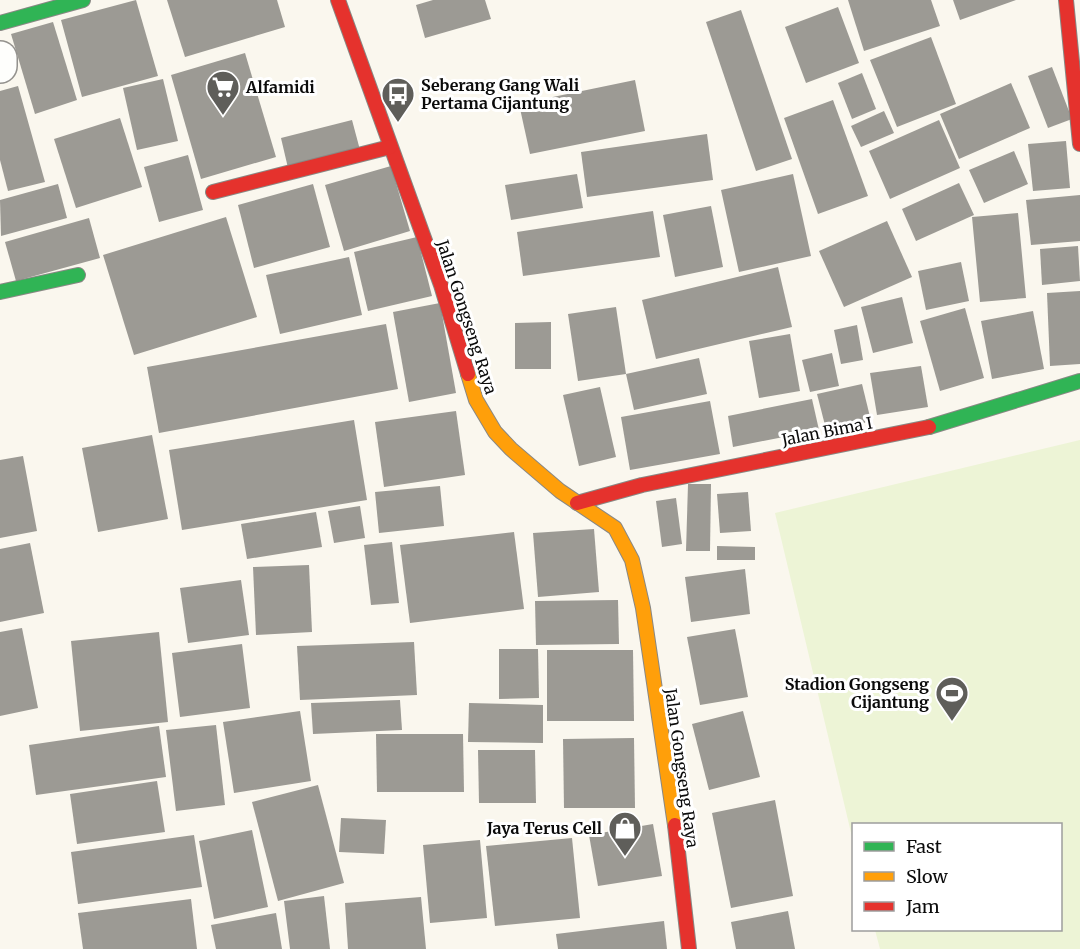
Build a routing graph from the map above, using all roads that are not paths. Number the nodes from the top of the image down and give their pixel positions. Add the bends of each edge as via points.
1 (83, 0) edge
2 (338, 0) edge
3 (1066, 0) edge
4 (17, 13) edge
5 (0, 58) edge
6 (0, 66) edge
7 (1080, 144) edge
8 (390, 147) junction
9 (213, 192) dead end
10 (78, 275) dead end
11 (0, 292) edge
12 (1080, 381) edge
13 (577, 503) junction
14 (689, 949) edge

1 - 4 street
2 - 8 street, Jalan Gongseng Raya
3 - 7 street
5 - 6 street
8 - 9 street
8 - 13 street, Jalan Gongseng Raya via 441,285 476,400 495,432 511,449
10 - 11 street
12 - 13 street, Jalan Bima I via 941,425 642,485
13 - 14 street, Jalan Gongseng Raya via 615,528 637,578 673,811

